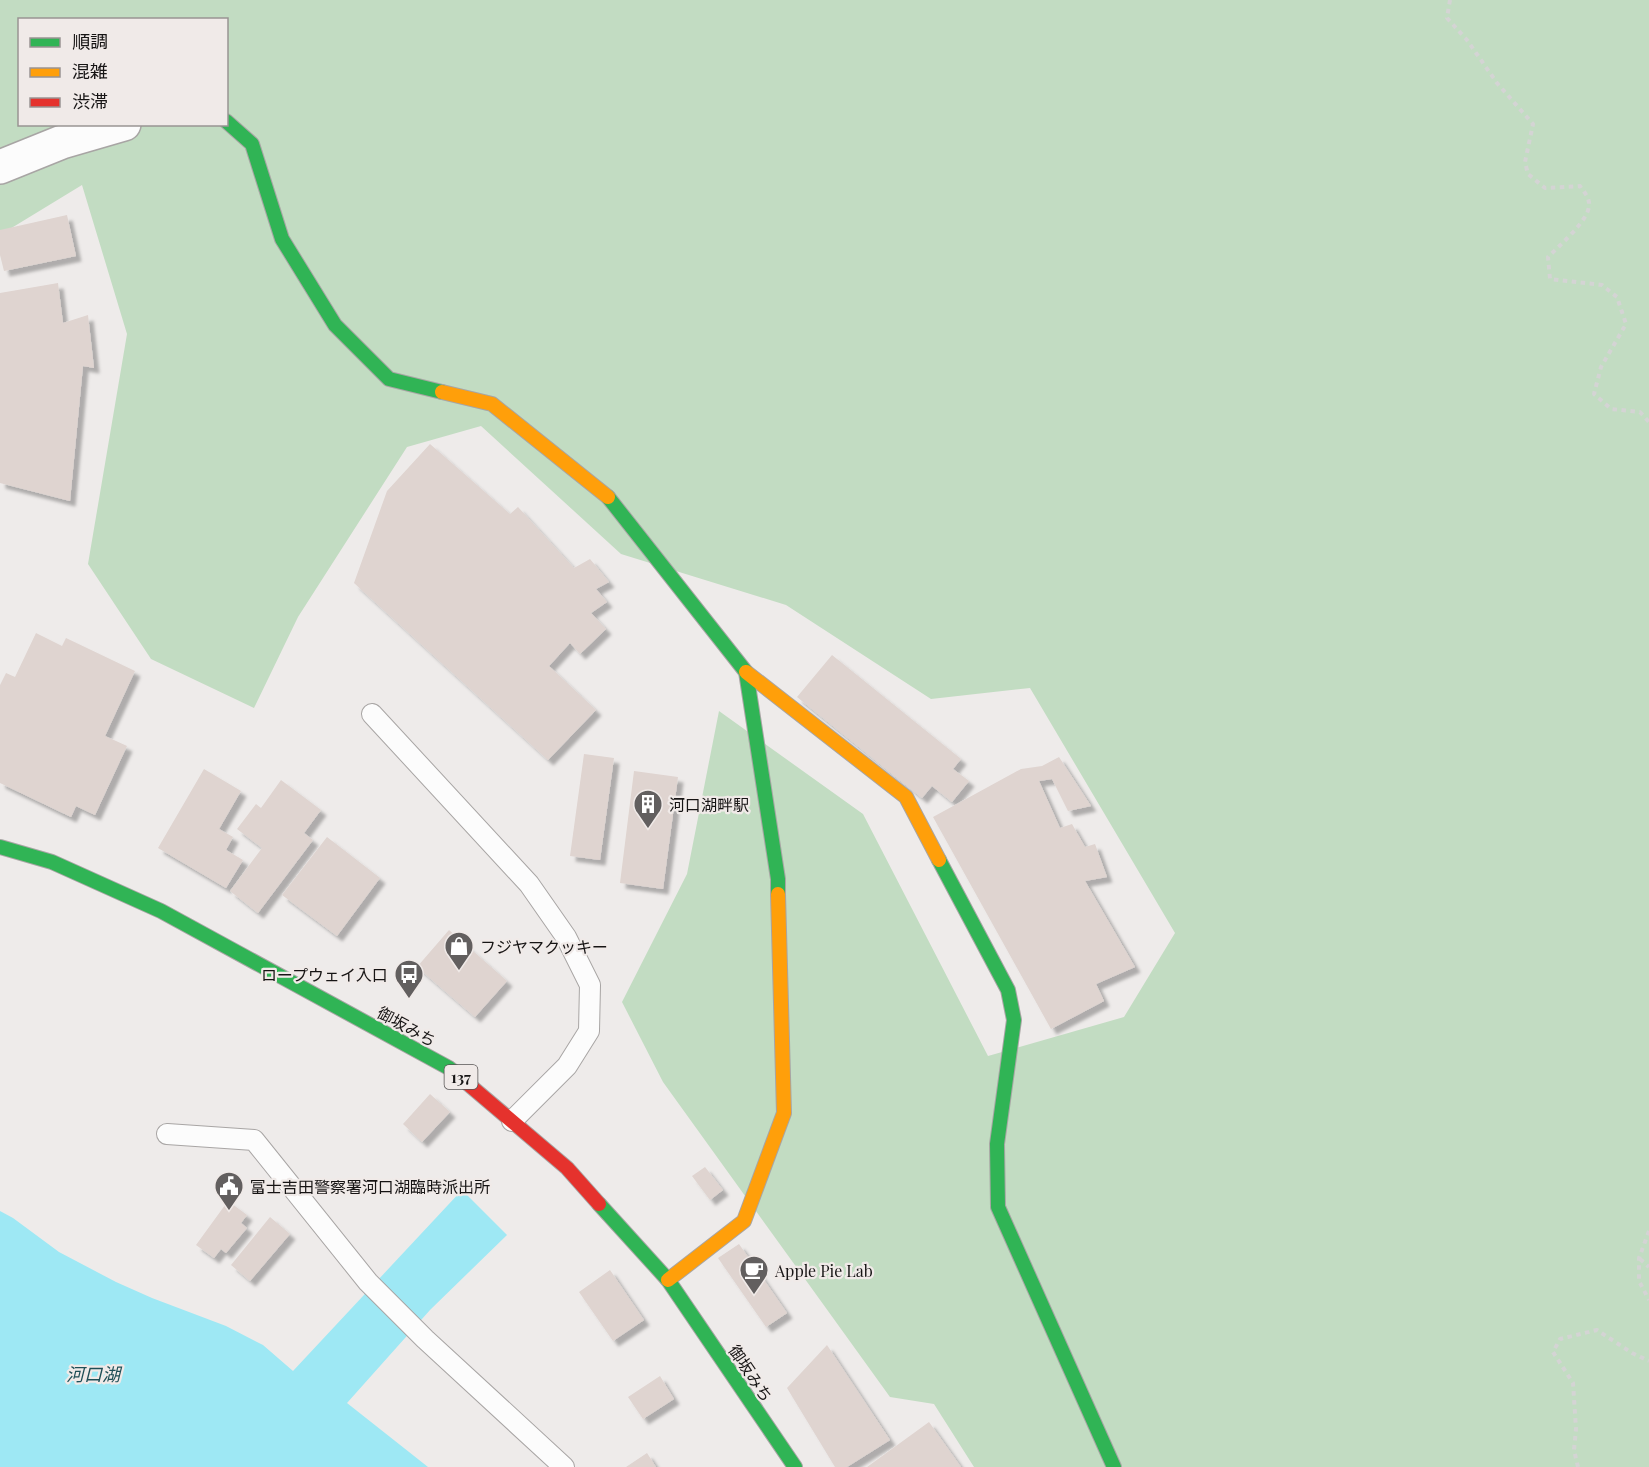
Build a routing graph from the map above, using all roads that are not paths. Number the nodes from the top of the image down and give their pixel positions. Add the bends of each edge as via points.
1 (228, 123) edge
2 (117, 126) edge
3 (0, 167) edge
4 (746, 672) junction
5 (372, 714) dead end
6 (0, 847) edge
7 (512, 1121) junction
8 (167, 1134) dead end
9 (668, 1280) junction
10 (564, 1467) edge
11 (795, 1467) edge
12 (1114, 1467) edge

1 - 4 main road via 252,144 282,239 335,325 388,379 492,404 610,500
2 - 3 street via 62,142
4 - 9 main road via 778,879 784,1113 744,1221
4 - 12 main road via 906,797 1008,990 1014,1020 997,1144 999,1207
5 - 7 lane via 529,884 566,937 590,985 589,1032 567,1066
6 - 7 main road, 御坂みち / 137 via 52,862 161,911 449,1068
7 - 9 main road, 御坂みち / 137 via 567,1168
8 - 10 lane via 254,1140 369,1282
9 - 11 main road, 御坂みち / 137

